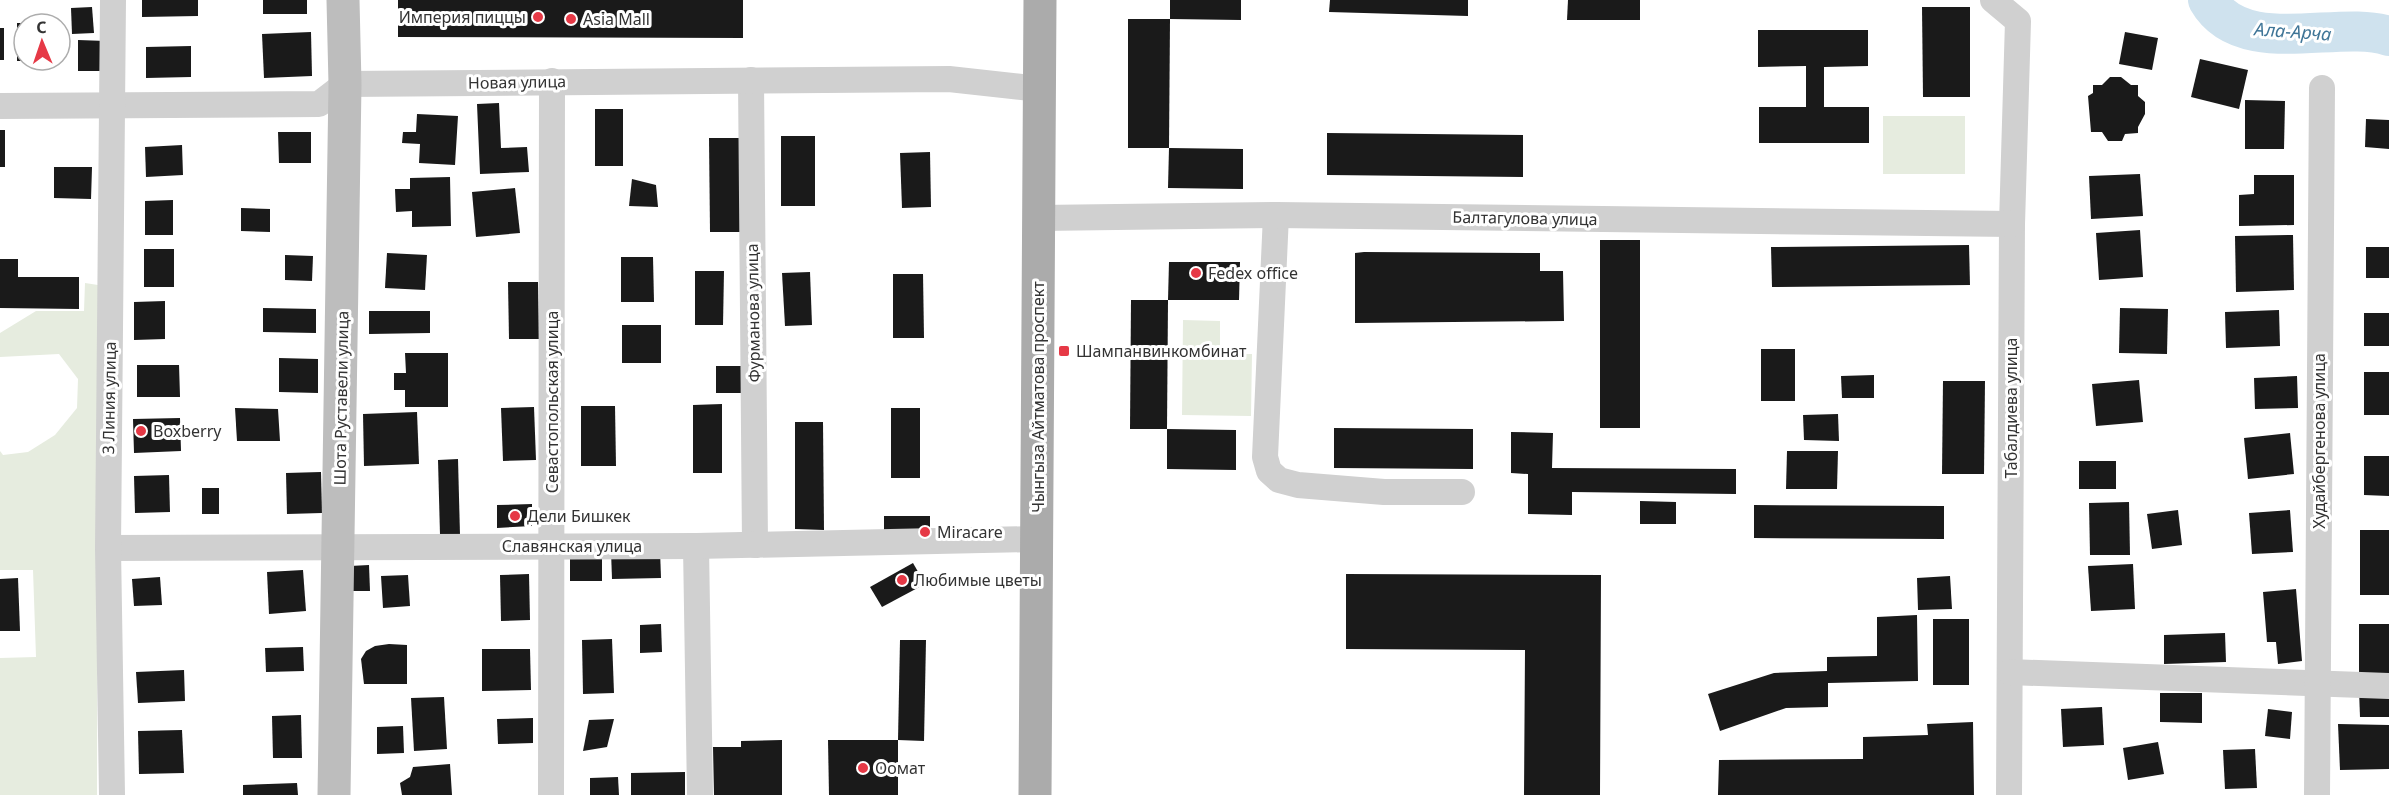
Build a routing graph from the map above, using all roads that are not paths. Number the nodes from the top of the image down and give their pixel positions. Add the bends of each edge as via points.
1 (113, 0) edge
2 (343, 0) edge
3 (1041, 0) edge
4 (1993, 0) edge
5 (751, 80) junction
6 (552, 81) junction
7 (345, 84) junction
8 (2322, 88) dead end
9 (1040, 89) junction
10 (0, 106) edge
11 (112, 106) junction
12 (1276, 215) junction
13 (1039, 218) junction
14 (2012, 224) junction
15 (1462, 492) dead end
16 (1036, 539) junction
17 (755, 545) junction
18 (551, 546) junction
19 (696, 546) junction
20 (339, 547) junction
21 (108, 548) junction
22 (2010, 672) junction
23 (2318, 683) junction
24 (2389, 686) edge
25 (112, 795) edge
26 (334, 795) edge
27 (551, 795) edge
28 (699, 795) edge
29 (1035, 795) edge
30 (2009, 795) edge
31 (2317, 795) edge

1 - 11 street, 3 Линия улица
2 - 7 street, Шота Руставели улица
3 - 9 main road, Чынгыза Айтматова проспект
4 - 14 street, Табалдиева улица via 2019,21
5 - 6 street, Новая улица
5 - 9 street, Новая улица via 970,79
5 - 17 street, Фурманова улица
6 - 7 street, Новая улица
6 - 18 street, Севастопольская улица
7 - 11 street via 319,104
7 - 20 street, Шота Руставели улица
8 - 23 street, Худайбергенова улица
9 - 13 main road, Чынгыза Айтматова проспект
10 - 11 street
11 - 21 street, 3 Линия улица
12 - 13 street, Балтагулова улица
12 - 14 street, Балтагулова улица
12 - 15 street via 1265,457 1269,471 1279,480 1298,485 1384,492
13 - 16 main road, Чынгыза Айтматова проспект
14 - 22 street, Табалдиева улица
16 - 17 street, Славянская улица
16 - 29 main road, Чынгыза Айтматова проспект
17 - 19 street, Славянская улица
18 - 19 street, Славянская улица
18 - 20 street, Славянская улица
18 - 27 street, Севастопольская улица
19 - 28 street
20 - 21 street, Славянская улица
20 - 26 street, Шота Руставели улица
21 - 25 street, 3 Линия улица
22 - 23 street
22 - 30 street, Табалдиева улица
23 - 24 street
23 - 31 street, Худайбергенова улица

